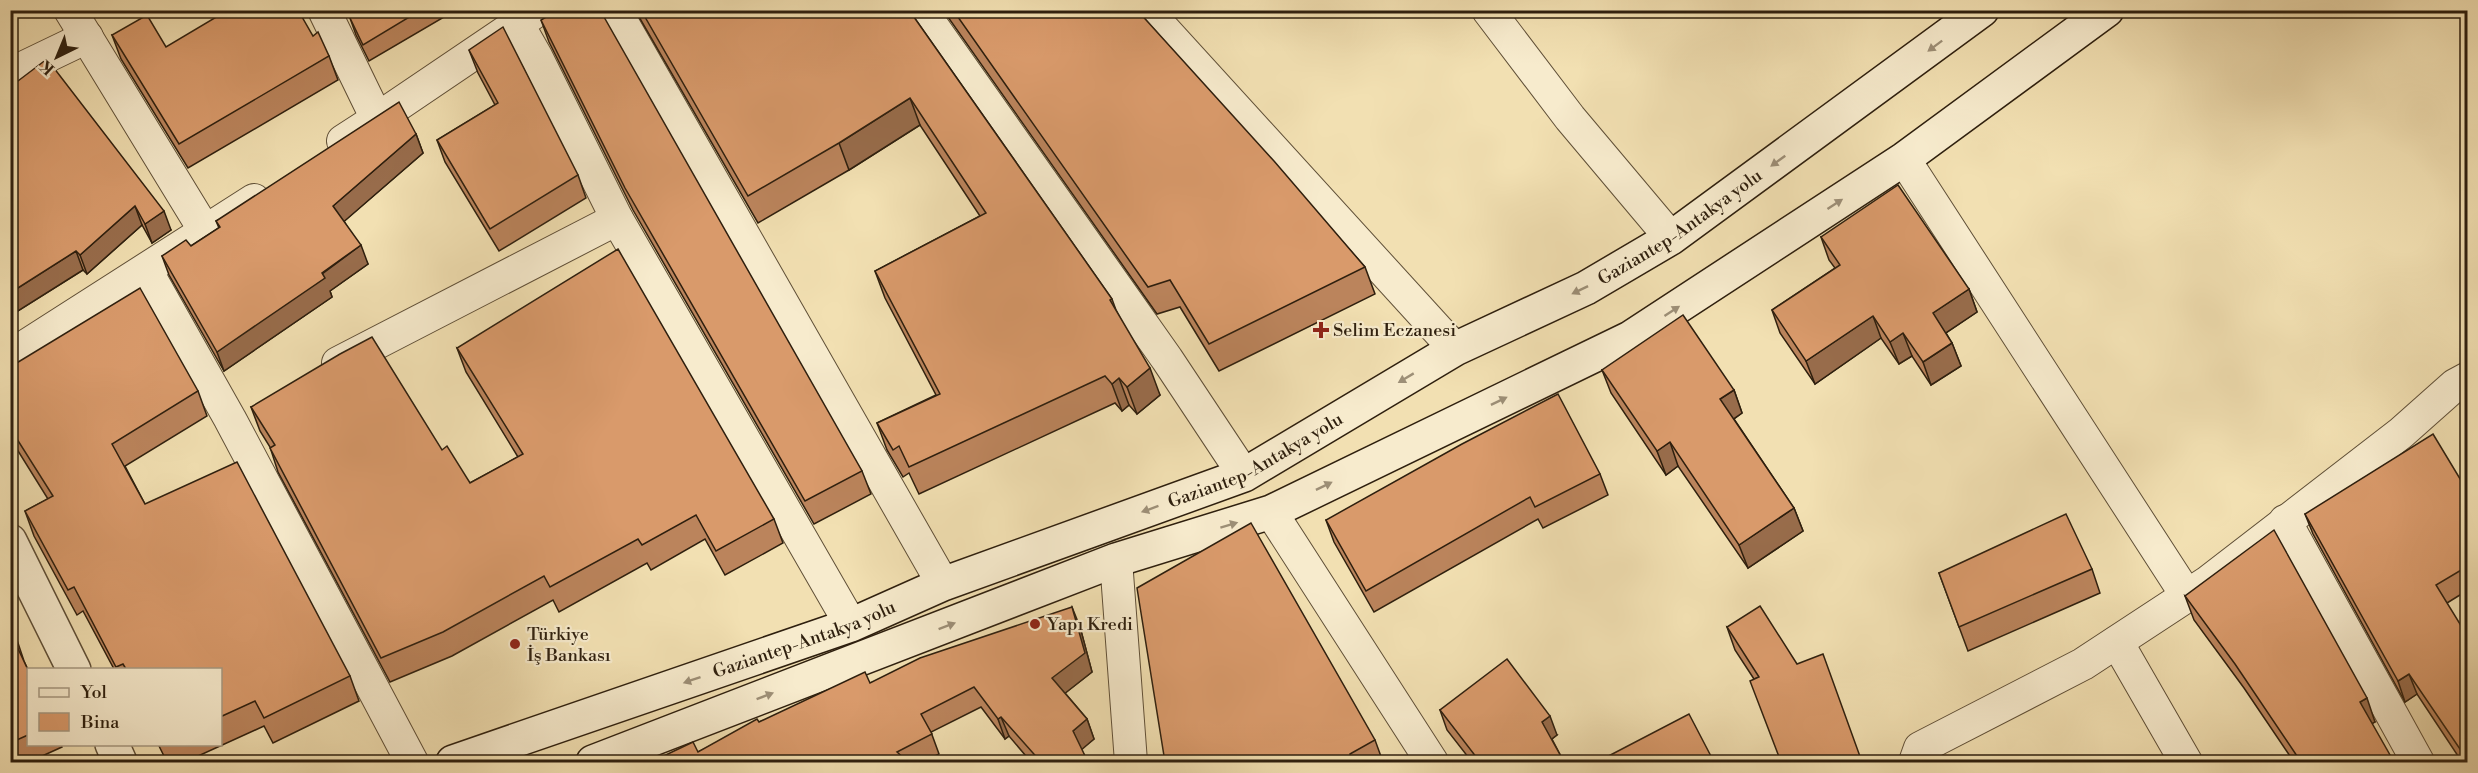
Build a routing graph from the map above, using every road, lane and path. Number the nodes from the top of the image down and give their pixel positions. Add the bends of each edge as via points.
1 (70, 10) edge
2 (324, 10) edge
3 (615, 10) edge
4 (921, 10) edge
5 (1146, 10) edge
6 (1488, 10) edge
7 (1982, 10) edge
8 (2107, 10) edge
9 (528, 17) edge
10 (87, 38) junction
11 (10, 74) edge
12 (377, 119) junction
13 (320, 156) edge
14 (1904, 159) junction
15 (282, 181) edge
16 (617, 219) junction
17 (205, 231) junction
18 (1671, 238) junction
19 (147, 270) junction
20 (1455, 349) junction
21 (10, 356) edge
22 (314, 375) edge
23 (2463, 390) edge
24 (1244, 475) junction
25 (1271, 512) junction
26 (2285, 521) junction
27 (10, 541) edge
28 (1116, 560) junction
29 (943, 584) junction
30 (2187, 596) junction
31 (851, 625) junction
32 (2117, 642) junction
33 (74, 668) edge
34 (113, 746) edge
35 (1124, 758) edge
36 (120, 762) edge
37 (412, 762) edge
38 (453, 762) edge
39 (593, 762) edge
40 (1431, 762) edge
41 (1915, 762) edge
42 (2186, 762) edge
43 (2418, 762) edge

1 - 10 street
2 - 12 street
3 - 29 street
4 - 24 street
5 - 20 street
6 - 18 street via 1570,118
7 -> 18 main road, Gaziantep-Antakya yolu
8 - 14 main road, Gaziantep-Antakya yolu
9 - 12 street
9 - 16 street via 537,58
10 - 11 street
10 - 17 street
12 - 13 street
25 -> 14 main road, Gaziantep-Antakya yolu via 1630,338
14 - 30 street
15 - 17 street
16 - 22 street
16 - 31 street
17 - 19 street
18 -> 20 main road, Gaziantep-Antakya yolu via 1586,288
19 - 21 street
19 - 37 street via 241,413
20 -> 24 main road, Gaziantep-Antakya yolu
23 - 26 street
24 -> 29 main road, Gaziantep-Antakya yolu
28 -> 25 main road, Gaziantep-Antakya yolu
25 - 40 street
26 - 30 street
26 - 43 street
27 - 33 main road
28 - 35 street
39 -> 28 main road, Gaziantep-Antakya yolu
29 - 31 main road, Gaziantep-Antakya yolu
30 - 32 street
31 -> 38 main road, Gaziantep-Antakya yolu
32 - 41 street via 2083,664 1920,748
32 - 42 street
34 - 36 main road

